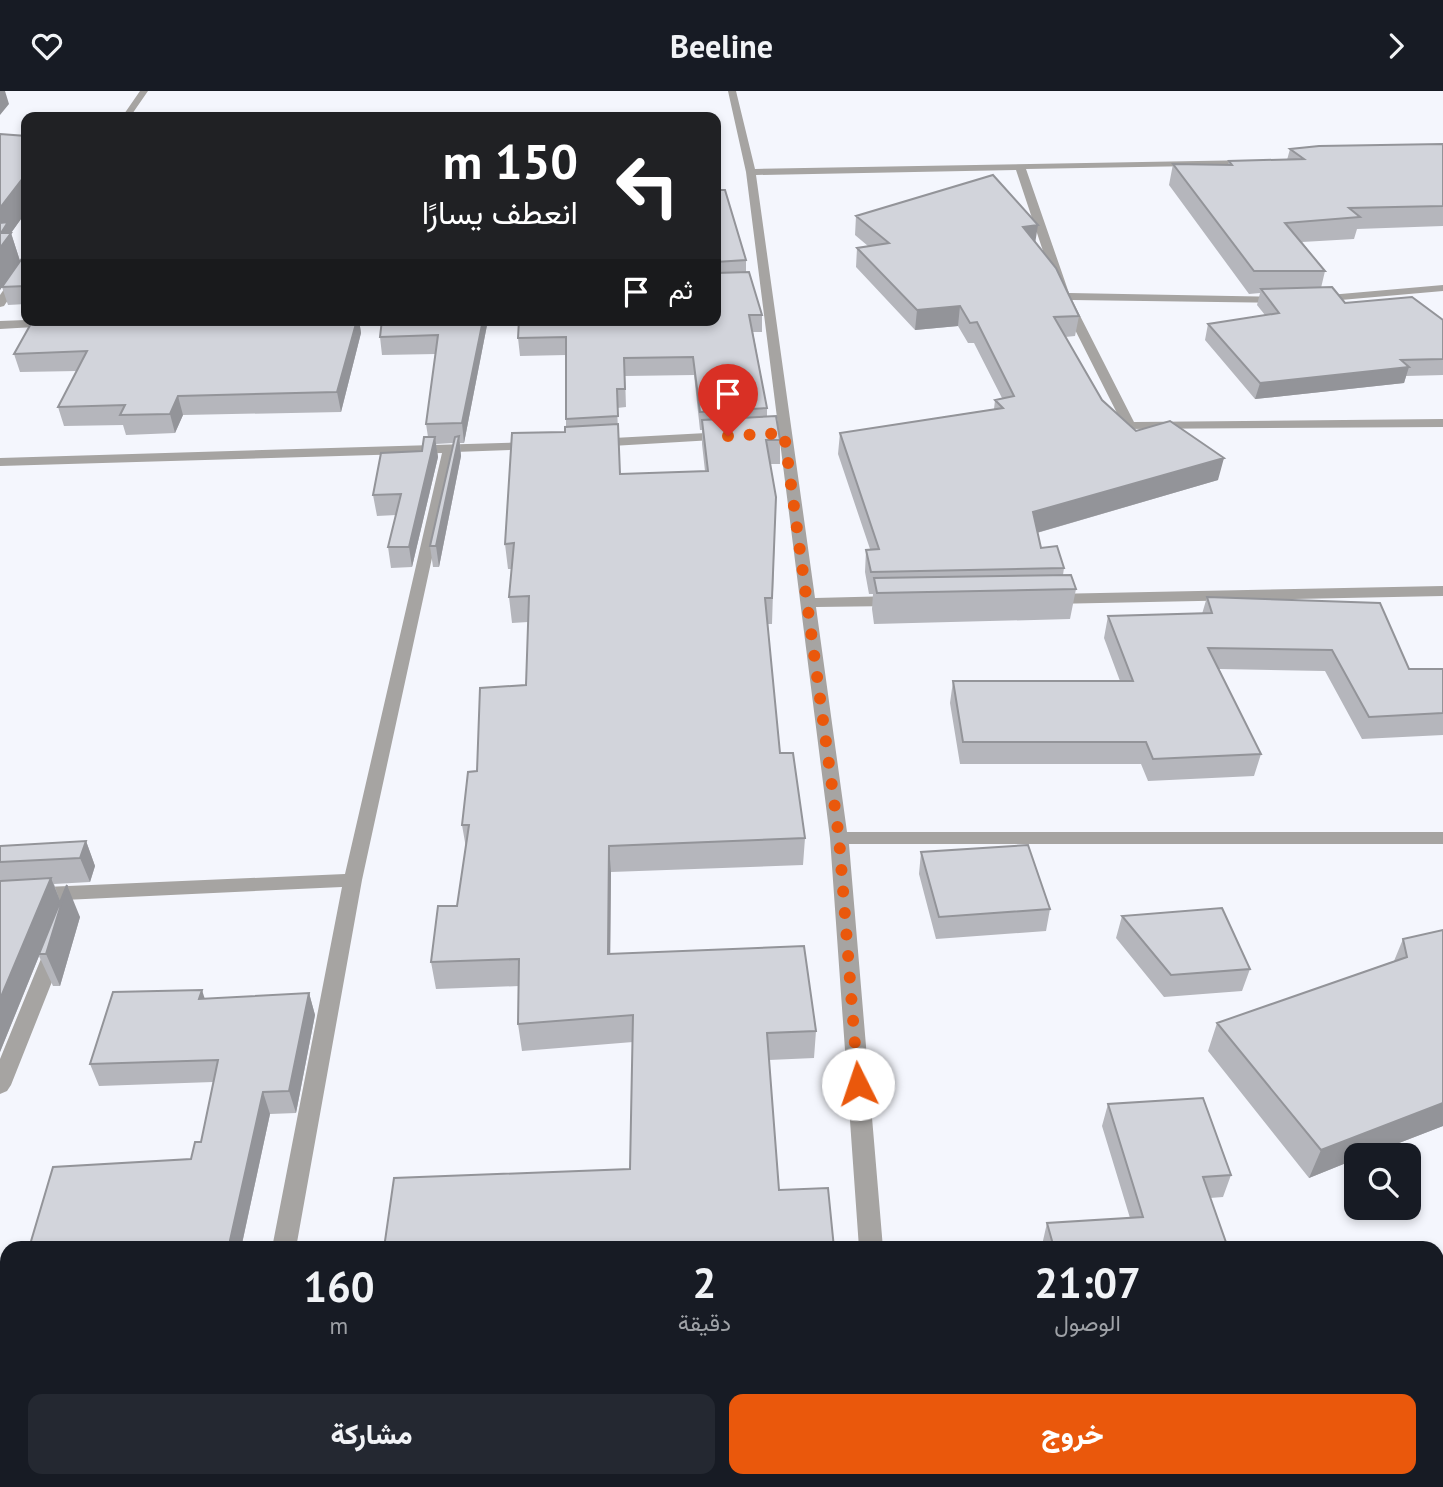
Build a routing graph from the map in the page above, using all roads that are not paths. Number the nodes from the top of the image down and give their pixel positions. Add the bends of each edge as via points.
1 (144, 91) edge
2 (732, 91) edge
3 (129, 112) edge
4 (1266, 162) edge
5 (1020, 167) junction
6 (751, 172) junction
7 (21, 272) edge
8 (1443, 288) edge
9 (1064, 296) junction
10 (0, 304) edge
11 (21, 324) edge
12 (0, 325) edge
13 (1443, 422) edge
14 (742, 435) edge
15 (575, 444) edge
16 (547, 445) edge
17 (449, 450) junction
18 (0, 462) edge
19 (1443, 591) edge
20 (1028, 599) edge
21 (904, 601) edge
22 (807, 603) junction
23 (839, 838) junction
24 (1443, 838) edge
25 (354, 880) junction
26 (77, 893) junction
27 (0, 896) edge
28 (0, 1086) edge
29 (285, 1241) edge
30 (870, 1241) edge

1 - 3 street
2 - 6 street
4 - 5 street
5 - 6 street
5 - 9 street
6 - 22 street via 777,433
7 - 10 street
8 - 9 street via 1304,300
9 - 13 street via 1130,426
11 - 12 street
14 - 15 street
16 - 17 street
17 - 18 street
17 - 25 street
19 - 20 street
21 - 22 street
22 - 23 street
23 - 24 street
23 - 30 street
25 - 26 street
25 - 29 street
26 - 27 street
26 - 28 street

